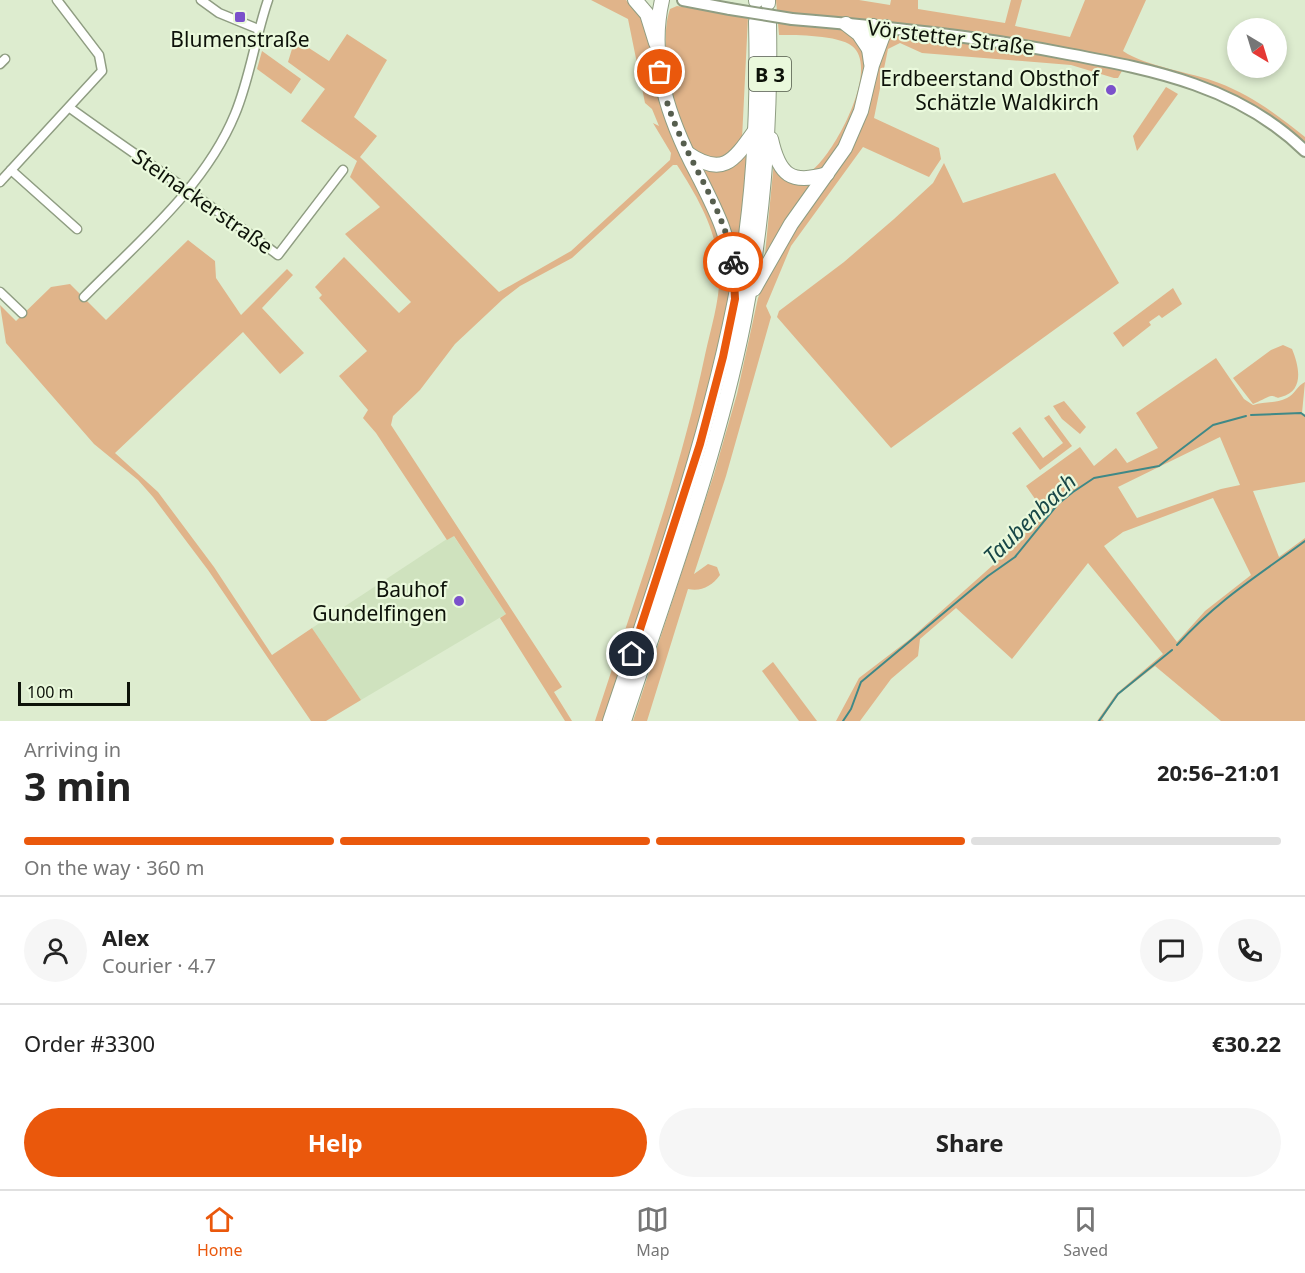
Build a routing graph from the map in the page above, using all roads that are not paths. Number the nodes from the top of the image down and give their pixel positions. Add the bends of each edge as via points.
1 (57, 0) edge
2 (201, 0) edge
3 (268, 0) edge
4 (635, 0) edge
5 (650, 0) edge
6 (662, 0) edge
7 (687, 0) edge
8 (647, 14) junction
9 (846, 24) junction
10 (880, 27) junction
11 (258, 29) junction
12 (658, 48) junction
13 (869, 48) junction
14 (872, 65) junction
15 (70, 108) junction
16 (768, 125) junction
17 (754, 132) junction
18 (1305, 151) edge
19 (686, 152) junction
20 (11, 170) junction
21 (343, 170) dead end
22 (827, 174) junction
23 (1, 180) edge
24 (189, 189) junction
25 (77, 229) dead end
26 (0, 292) edge
27 (84, 297) dead end
28 (742, 298) junction
29 (22, 312) dead end
30 (609, 721) edge
31 (624, 721) edge

1 - 15 street via 102,63 98,77
2 - 11 street via 219,13
3 - 11 street
4 - 8 highway
5 - 8 highway
6 - 12 highway
7 - 9 street, Vörstetter Straße, bridge via 792,19
8 - 12 highway
9 - 10 street, Vörstetter Straße
9 - 13 highway
10 - 13 highway
10 - 14 highway
10 - 18 street, Vörstetter Straße via 1011,43 1187,80 1273,122
11 - 24 street via 234,117
12 - 19 highway via 667,106
13 - 14 highway
14 - 22 highway via 858,118 845,148
15 - 20 street
15 - 24 street, Steinackerstraße via 145,163
16 - 17 highway, B 3 via 763,22
16 - 22 highway via 776,156 786,173 808,180
16 - 28 highway, B 3 via 762,204
17 - 19 highway via 736,156 723,165 709,165
17 - 28 highway, B 3
19 - 28 highway via 721,220
20 - 23 street
20 - 25 street
21 - 24 street, Steinackerstraße via 278,255
22 - 28 highway
24 - 27 street
26 - 29 street
28 - 30 highway, B 3 via 700,444
28 - 31 highway, B 3 via 730,380 710,454

